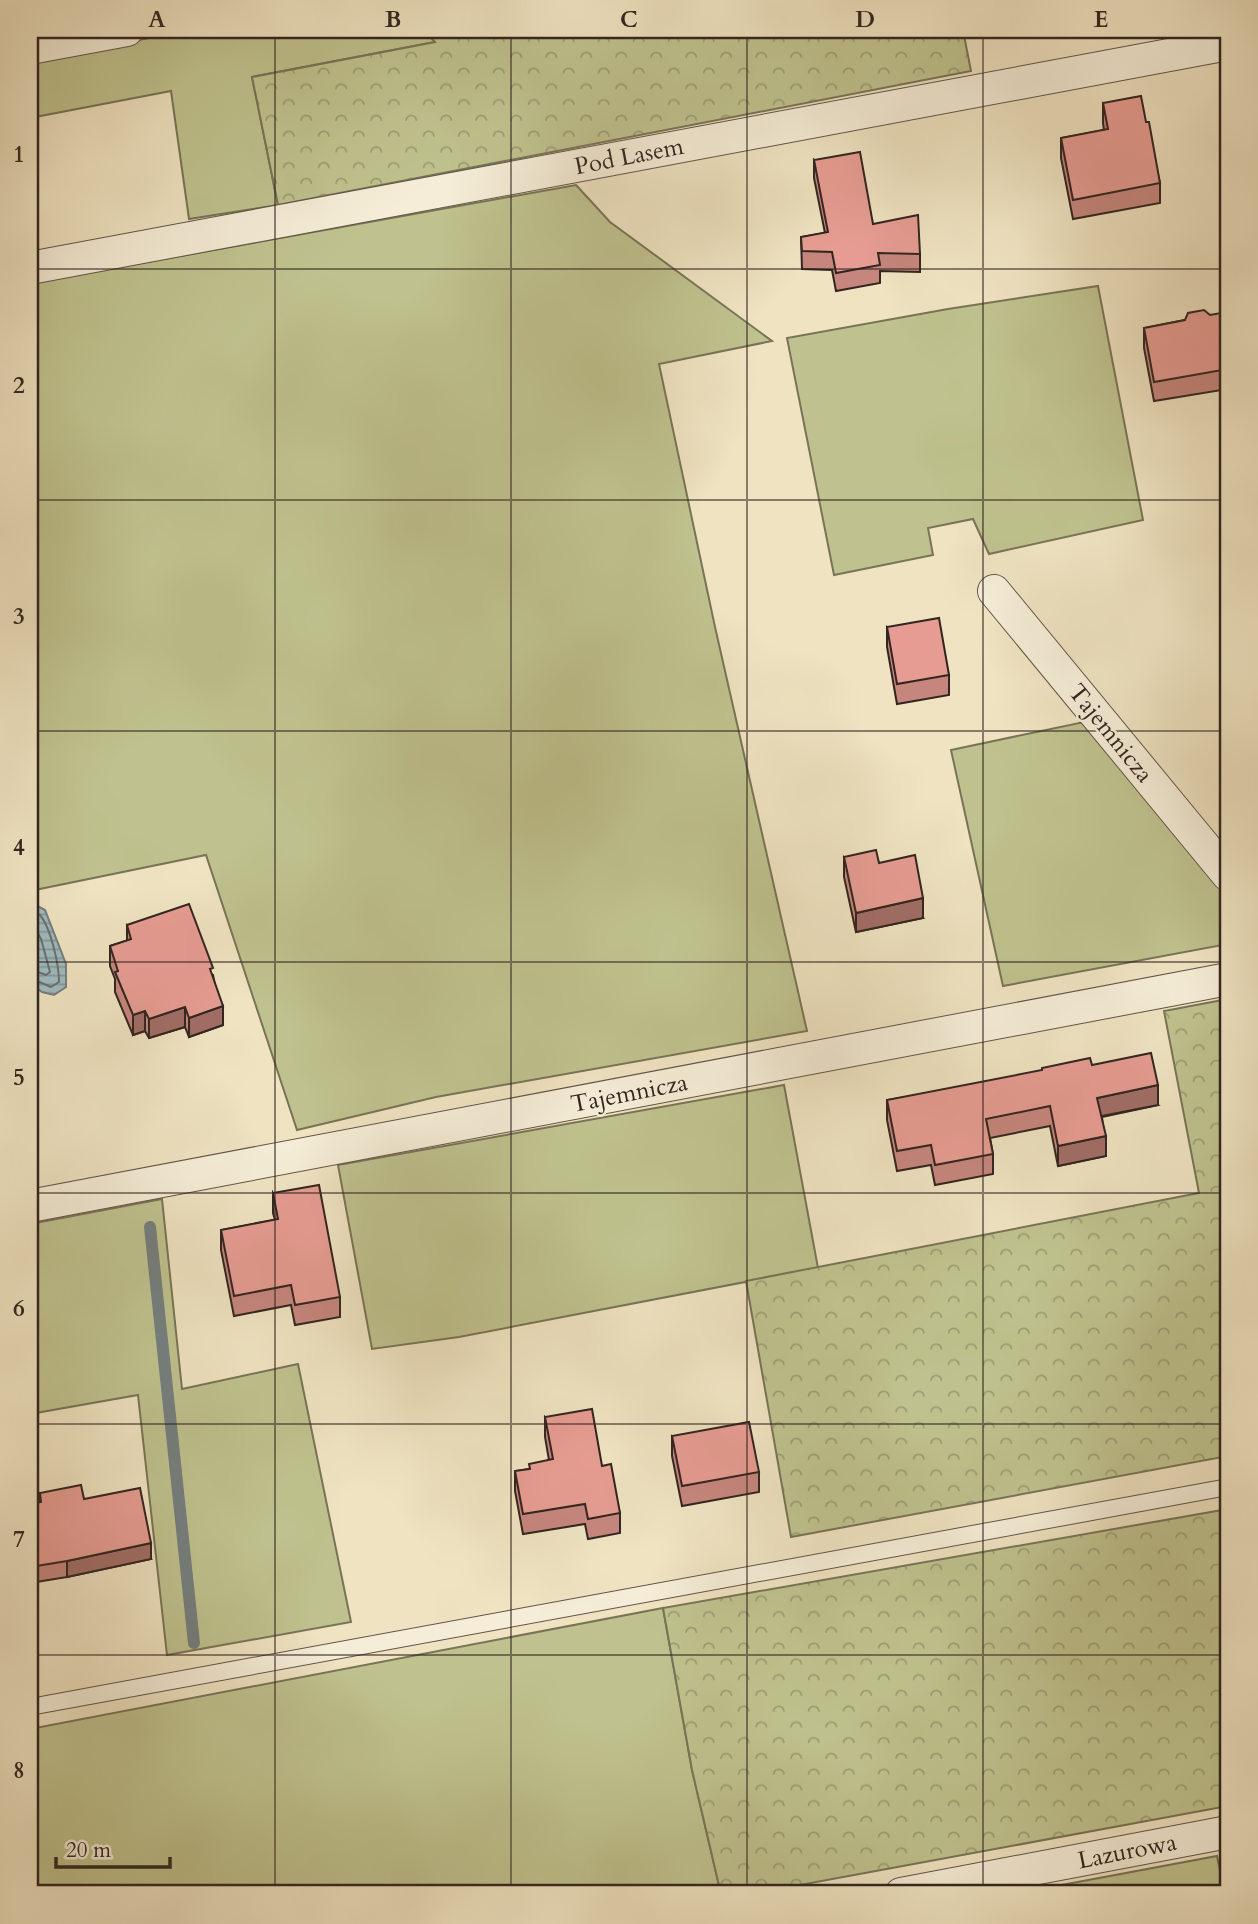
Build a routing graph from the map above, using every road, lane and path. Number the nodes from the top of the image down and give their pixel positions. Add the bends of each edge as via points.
1 (127, 30) edge
2 (1228, 44) edge
3 (30, 48) edge
4 (30, 268) edge
5 (995, 591) dead end
6 (1228, 875) edge
7 (1228, 979) edge
8 (30, 1206) edge
9 (1228, 1488) edge
10 (30, 1707) edge
11 (1228, 1832) edge
12 (901, 1894) edge

1 - 3 street
2 - 4 street, Pod Lasem
5 - 6 street, Tajemnicza
7 - 8 street, Tajemnicza
9 - 10 lane
11 - 12 street, Lazurowa

